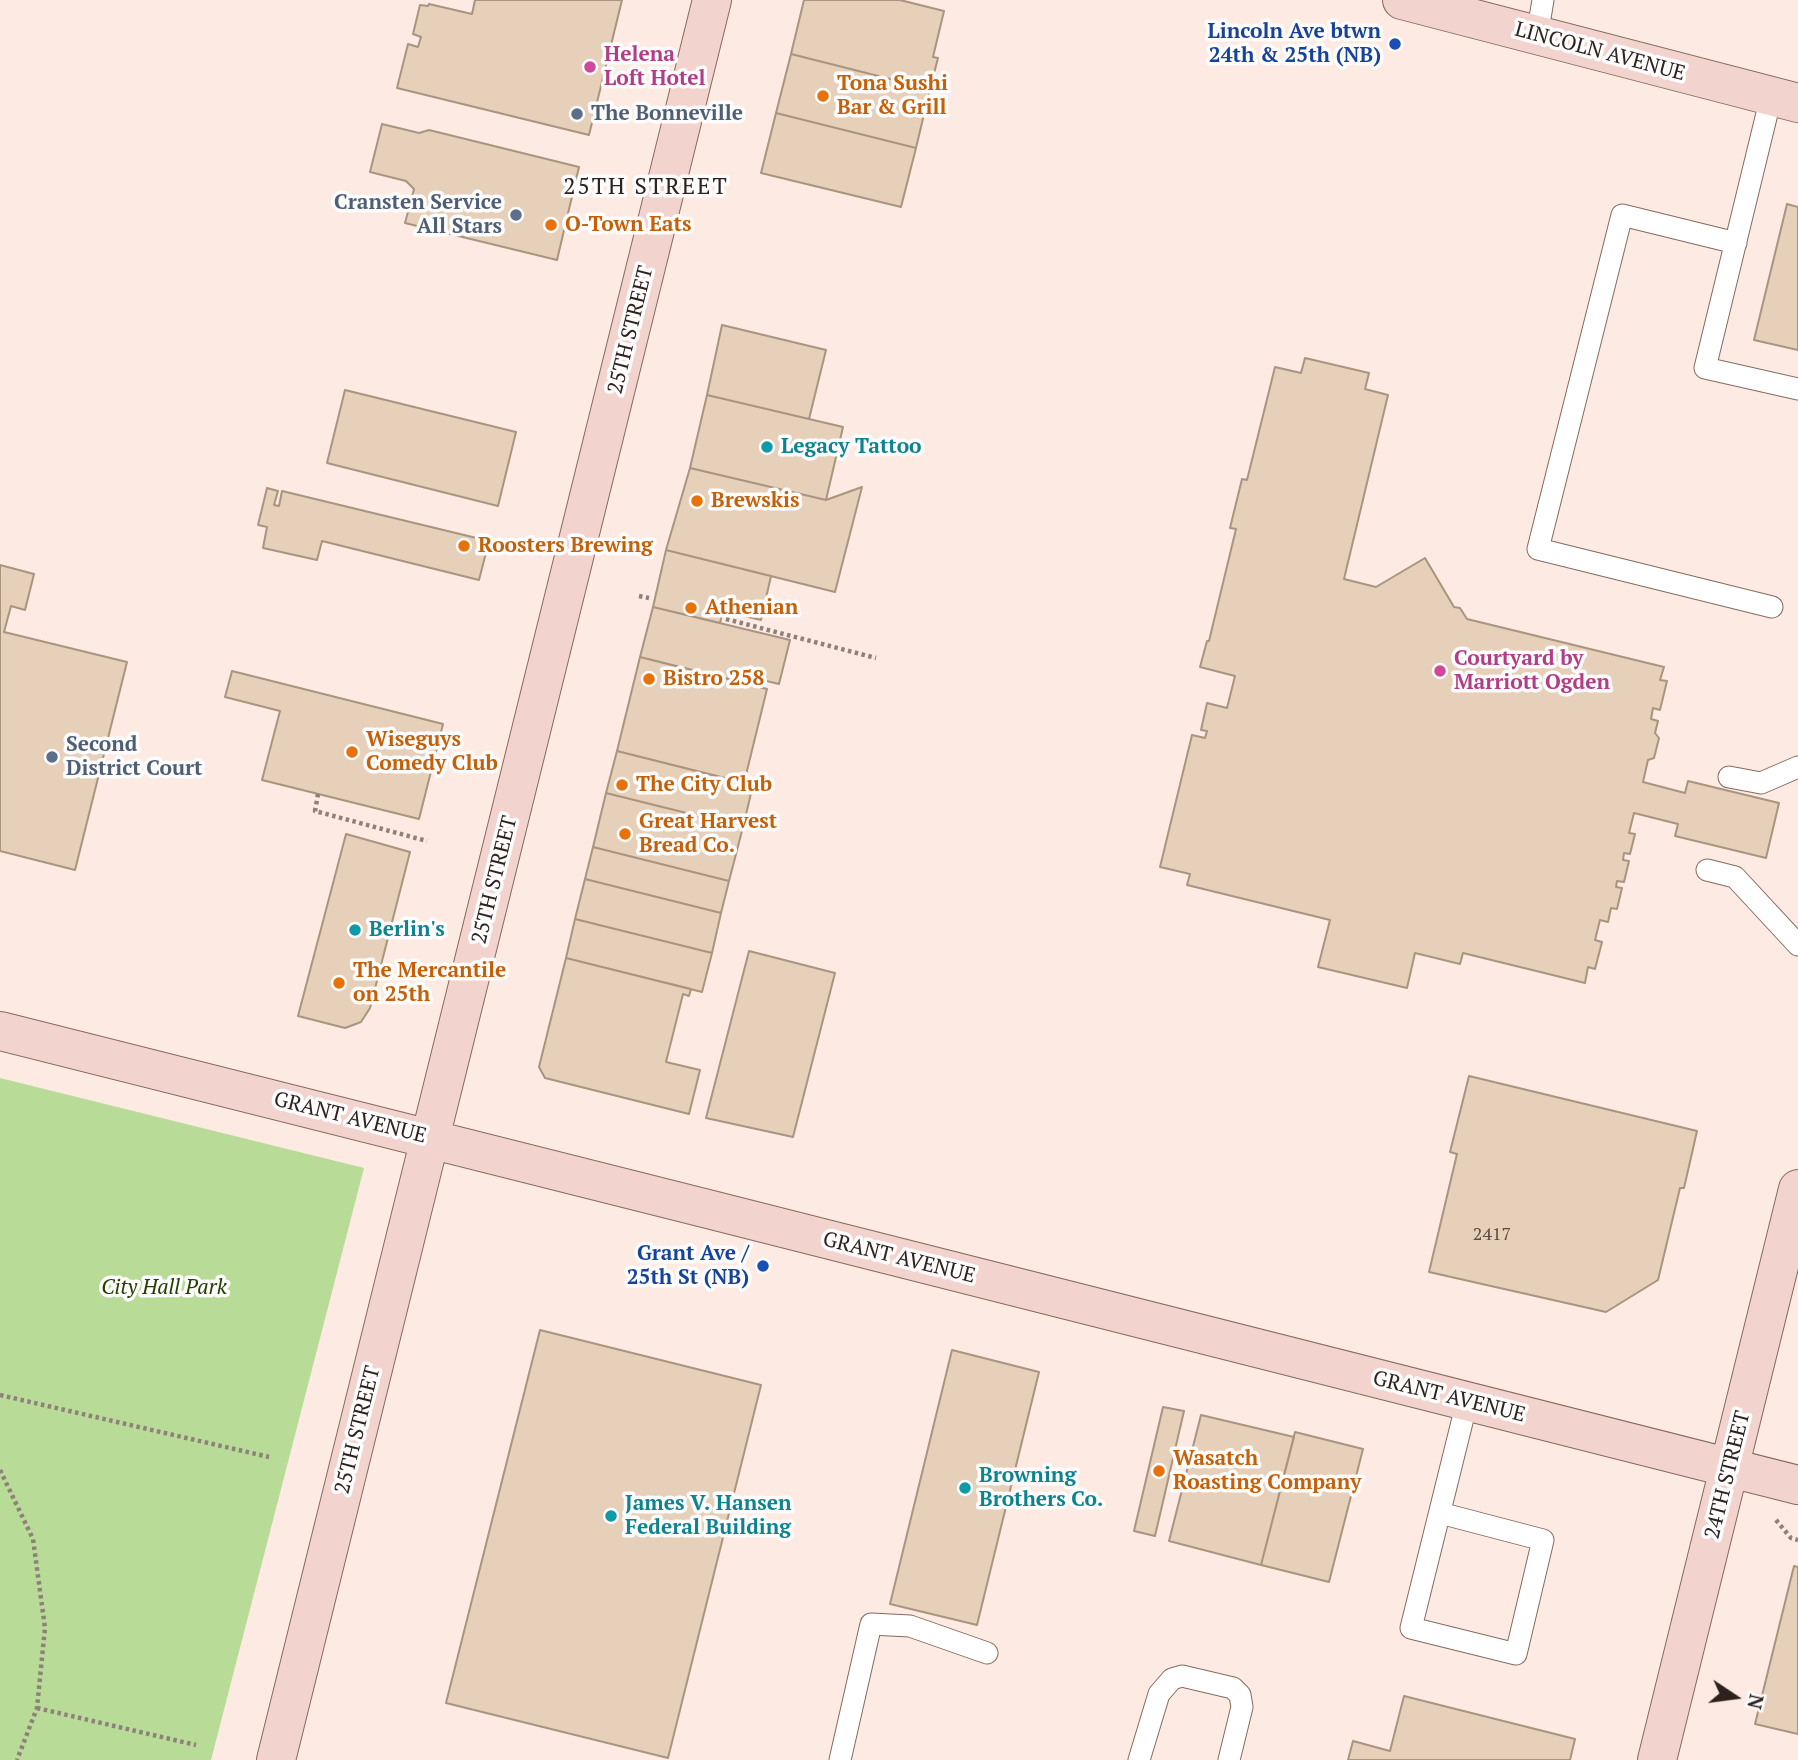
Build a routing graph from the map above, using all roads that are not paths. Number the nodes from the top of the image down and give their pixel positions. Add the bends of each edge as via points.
1 (712, 0) edge
2 (1402, 0) edge
3 (1540, 18) edge
4 (1785, 100) edge
5 (1736, 243) junction
6 (1798, 389) edge
7 (1772, 607) dead end
8 (1798, 767) edge
9 (1729, 777) dead end
10 (1707, 870) dead end
11 (1798, 945) edge
12 (0, 1031) edge
13 (430, 1138) junction
14 (1798, 1189) edge
15 (1467, 1402) junction
16 (1731, 1468) junction
17 (1798, 1485) edge
18 (1440, 1513) junction
19 (987, 1653) dead end
20 (276, 1760) edge
21 (840, 1760) edge
22 (1139, 1760) edge
23 (1229, 1760) edge
24 (1657, 1760) edge

1 - 13 street, 25TH STREET
2 - 3 street, LINCOLN AVENUE
3 - 4 street, LINCOLN AVENUE
4 - 5 lane
5 - 6 lane via 1705,368
5 - 7 lane via 1622,215 1538,550
8 - 9 lane via 1761,783
10 - 11 lane via 1735,877
12 - 13 street, GRANT AVENUE
13 - 15 street, GRANT AVENUE
13 - 20 street, 25TH STREET
14 - 16 street, 24TH STREET
15 - 16 street, GRANT AVENUE
15 - 18 lane
16 - 17 street, GRANT AVENUE
16 - 24 street, 24TH STREET
18 - 18 lane via 1411,1628 1516,1654 1543,1539
19 - 21 lane via 910,1626 872,1624
22 - 23 lane via 1159,1694 1172,1679 1182,1676 1233,1688 1240,1695 1242,1707

